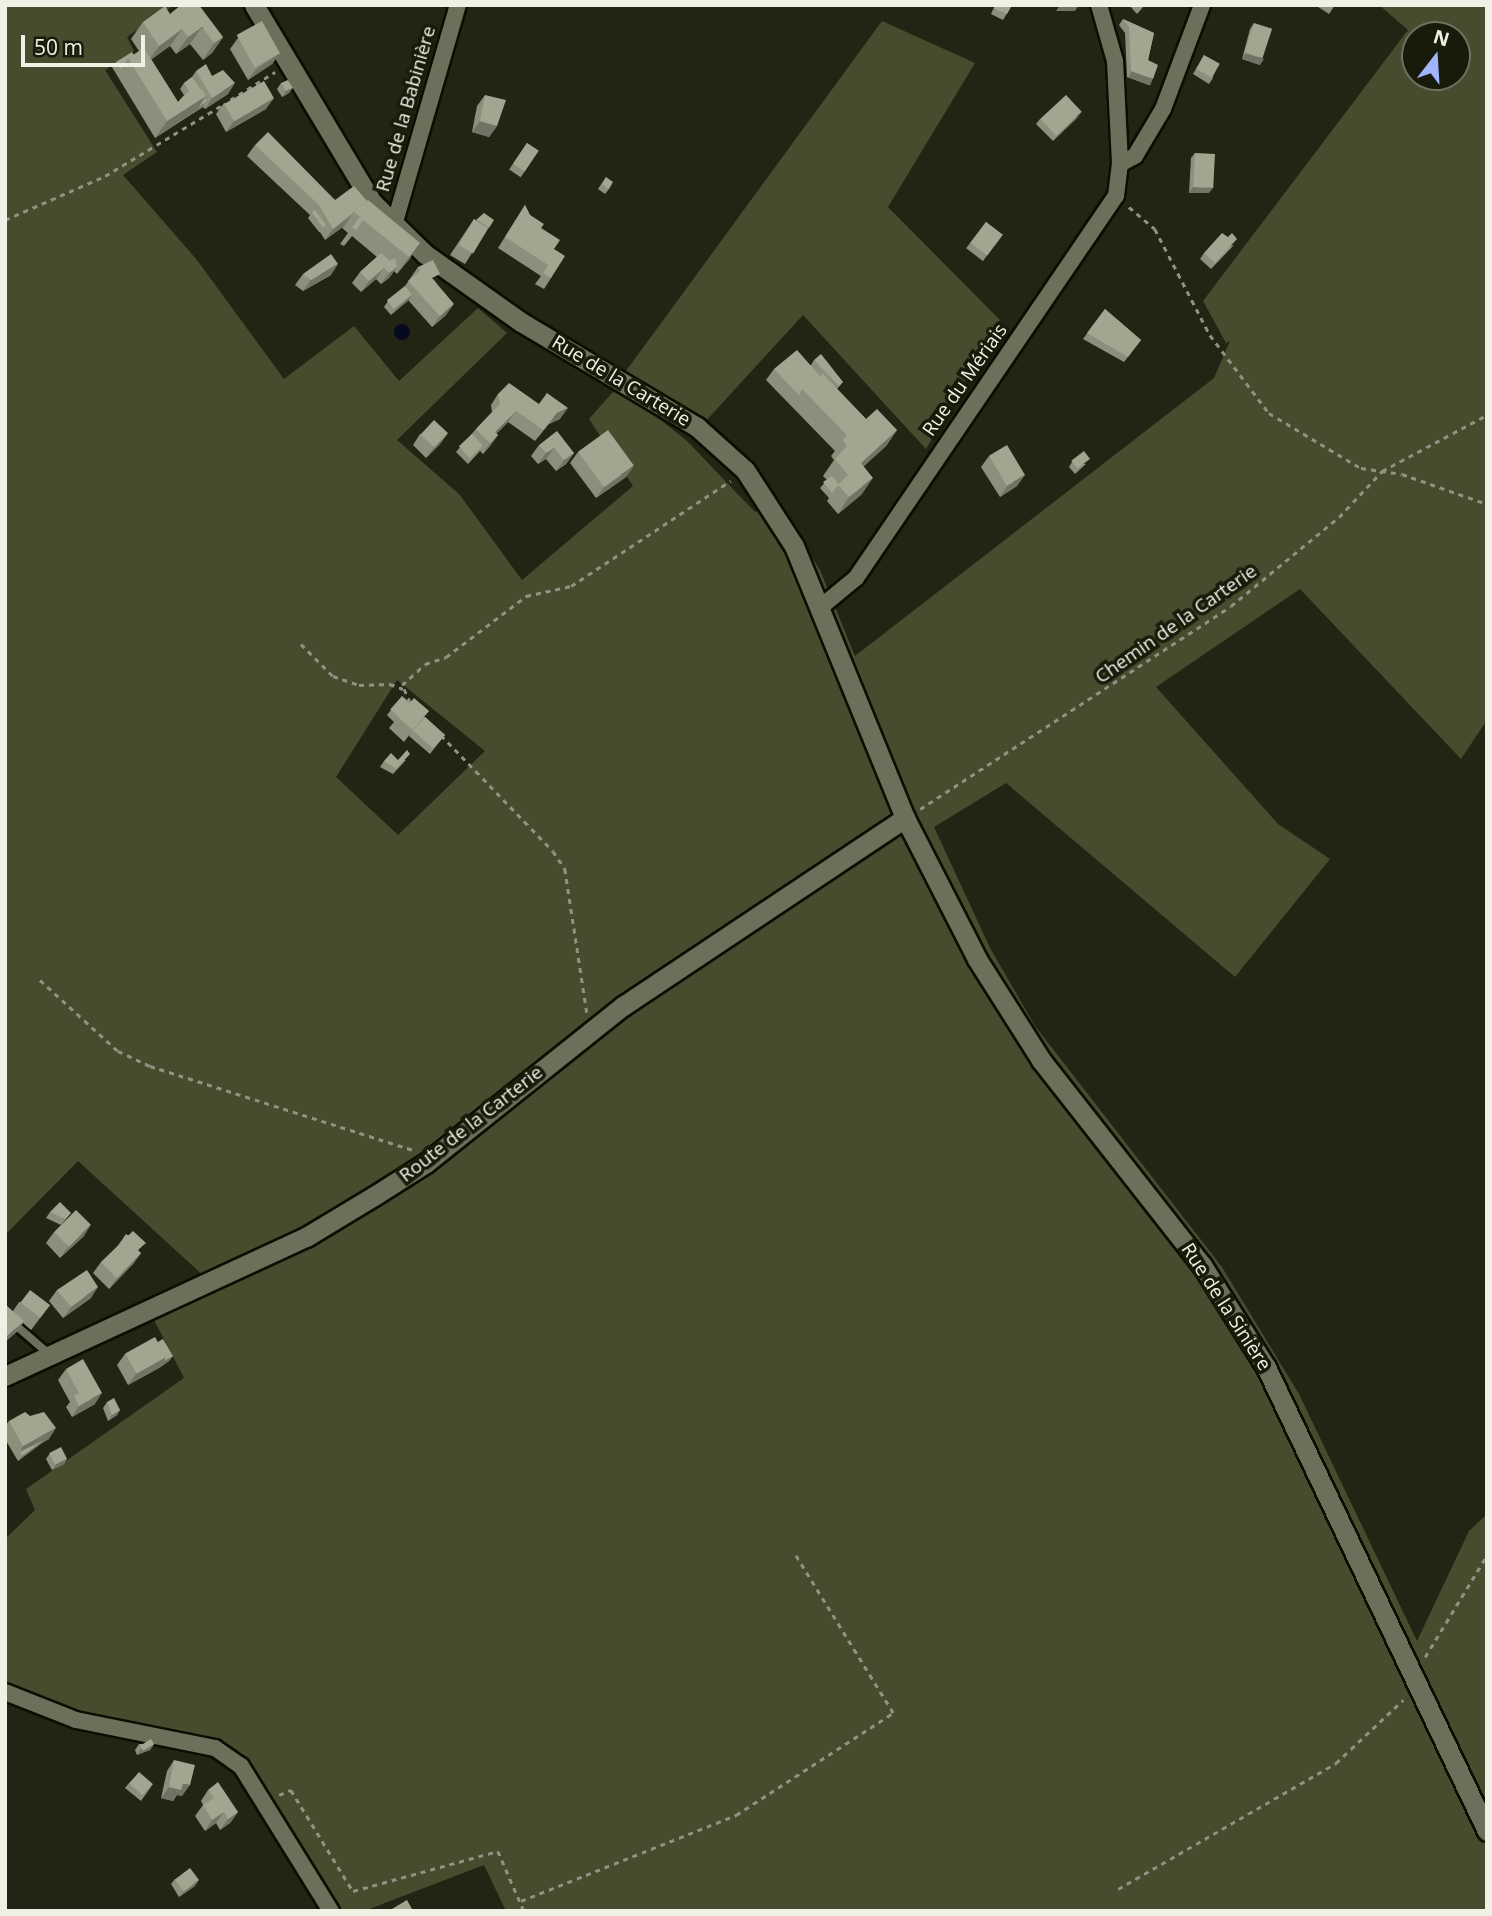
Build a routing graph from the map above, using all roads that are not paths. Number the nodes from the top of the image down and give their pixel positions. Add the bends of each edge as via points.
1 (254, 5) edge
2 (458, 5) edge
3 (1099, 5) edge
4 (1202, 5) edge
5 (1120, 164) junction
6 (394, 225) junction
7 (822, 606) junction
8 (905, 818) junction
9 (5, 1316) edge
10 (50, 1355) junction
11 (5, 1376) edge
12 (5, 1692) edge
13 (1487, 1831) edge
14 (331, 1911) edge

1 - 6 street, Rue de la Carterie via 332,142 372,202
2 - 6 street, Rue de la Babinière
3 - 5 street, Rue du Mériais via 1115,61
4 - 5 street via 1163,109 1135,156
5 - 7 street, Rue du Mériais via 1116,196 856,578
6 - 7 street, Rue de la Carterie via 461,282 697,427 745,470 794,546
7 - 8 street, Rue de la Carterie
8 - 10 street, Route de la Carterie via 585,1034 426,1163 306,1237
8 - 13 street, Rue de la Sinière via 977,959 1041,1060 1202,1265 1266,1367
9 - 10 lane
10 - 11 street, Route de la Carterie
12 - 14 street via 76,1720 215,1748 241,1766

